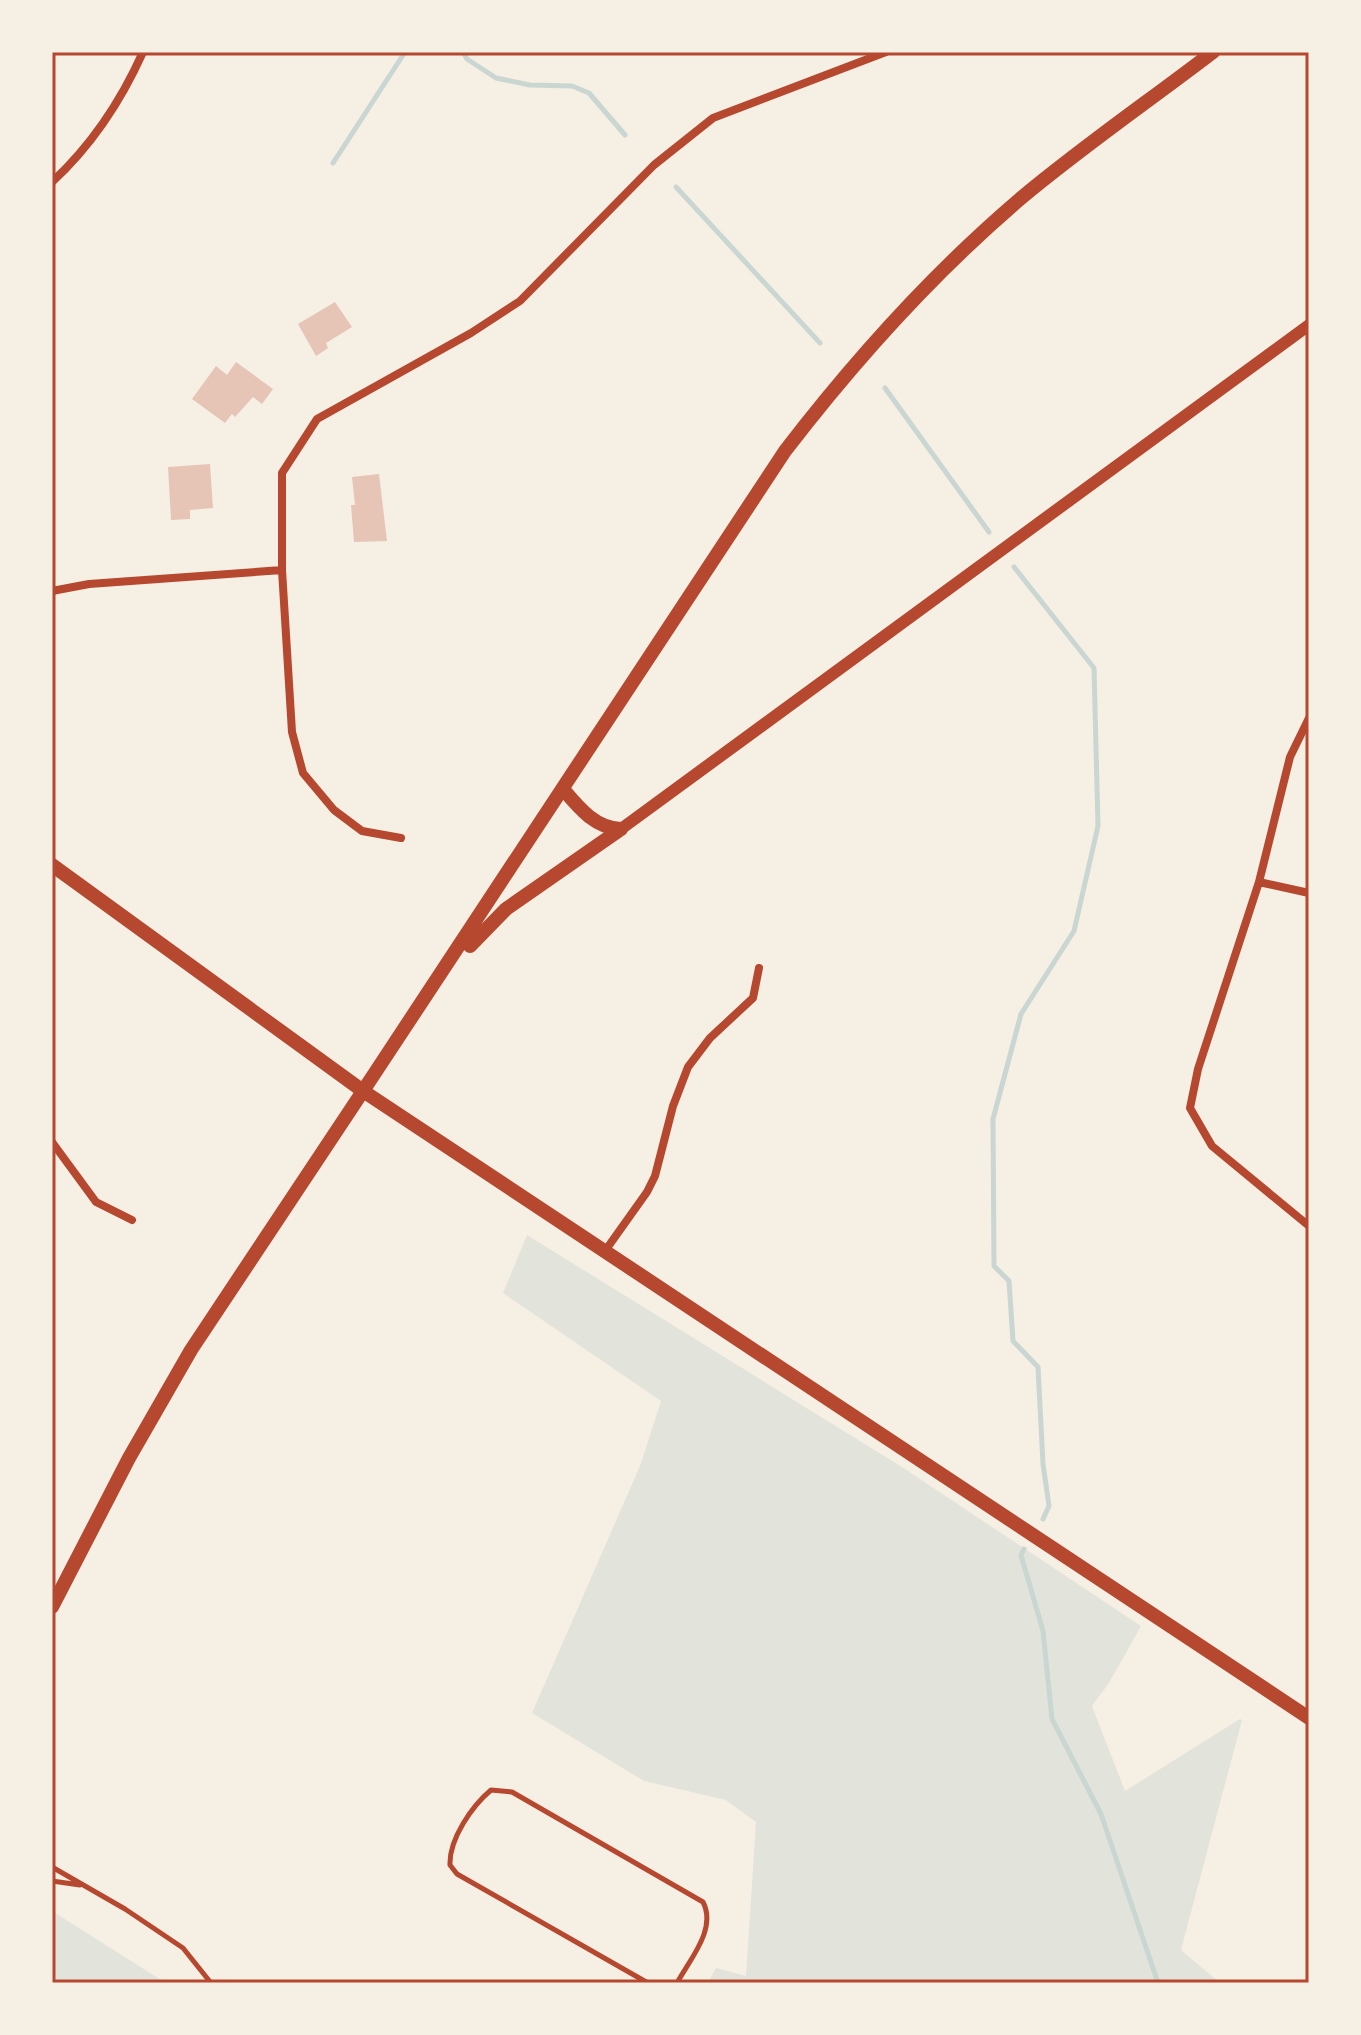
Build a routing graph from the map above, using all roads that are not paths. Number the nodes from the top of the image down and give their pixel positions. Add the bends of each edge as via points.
1 (143, 52) edge
2 (886, 52) edge
3 (1213, 52) edge
4 (52, 182) edge
5 (1309, 325) edge
6 (282, 570) junction
7 (52, 591) edge
8 (1309, 718) edge
9 (563, 789) junction
10 (621, 829) junction
11 (401, 838) dead end
12 (52, 865) edge
13 (1259, 882) junction
14 (1309, 893) edge
15 (447, 968) junction
16 (759, 968) dead end
17 (363, 1091) junction
18 (52, 1142) edge
19 (132, 1220) dead end
20 (1309, 1226) edge
21 (605, 1251) junction
22 (52, 1607) edge
23 (1309, 1718) edge
24 (52, 1867) edge
25 (52, 1881) edge
26 (85, 1886) junction
27 (211, 1983) edge
28 (648, 1983) edge
29 (677, 1983) edge

1 - 4 street via 91,141
2 - 6 street via 713,118 654,165 520,301 317,419 282,473
3 - 9 main road via 1020,200 847,372 785,451
5 - 10 street
6 - 7 street
6 - 11 street via 292,732 303,773 334,810 362,831
8 - 13 street via 1290,757
9 - 10 main road via 591,819
9 - 15 main road
10 - 15 main road via 506,909
12 - 17 main road
13 - 14 street
13 - 20 street via 1190,1108 1212,1146
15 - 17 main road
16 - 21 street via 753,998 688,1067 655,1176
17 - 21 main road
17 - 22 main road via 191,1350
18 - 19 street via 96,1202
21 - 23 main road
24 - 26 lane
25 - 26 lane
26 - 27 lane via 183,1948
28 - 29 lane via 457,1874 450,1865 452,1846 478,1801 491,1790 512,1792 703,1902 708,1911 706,1931

